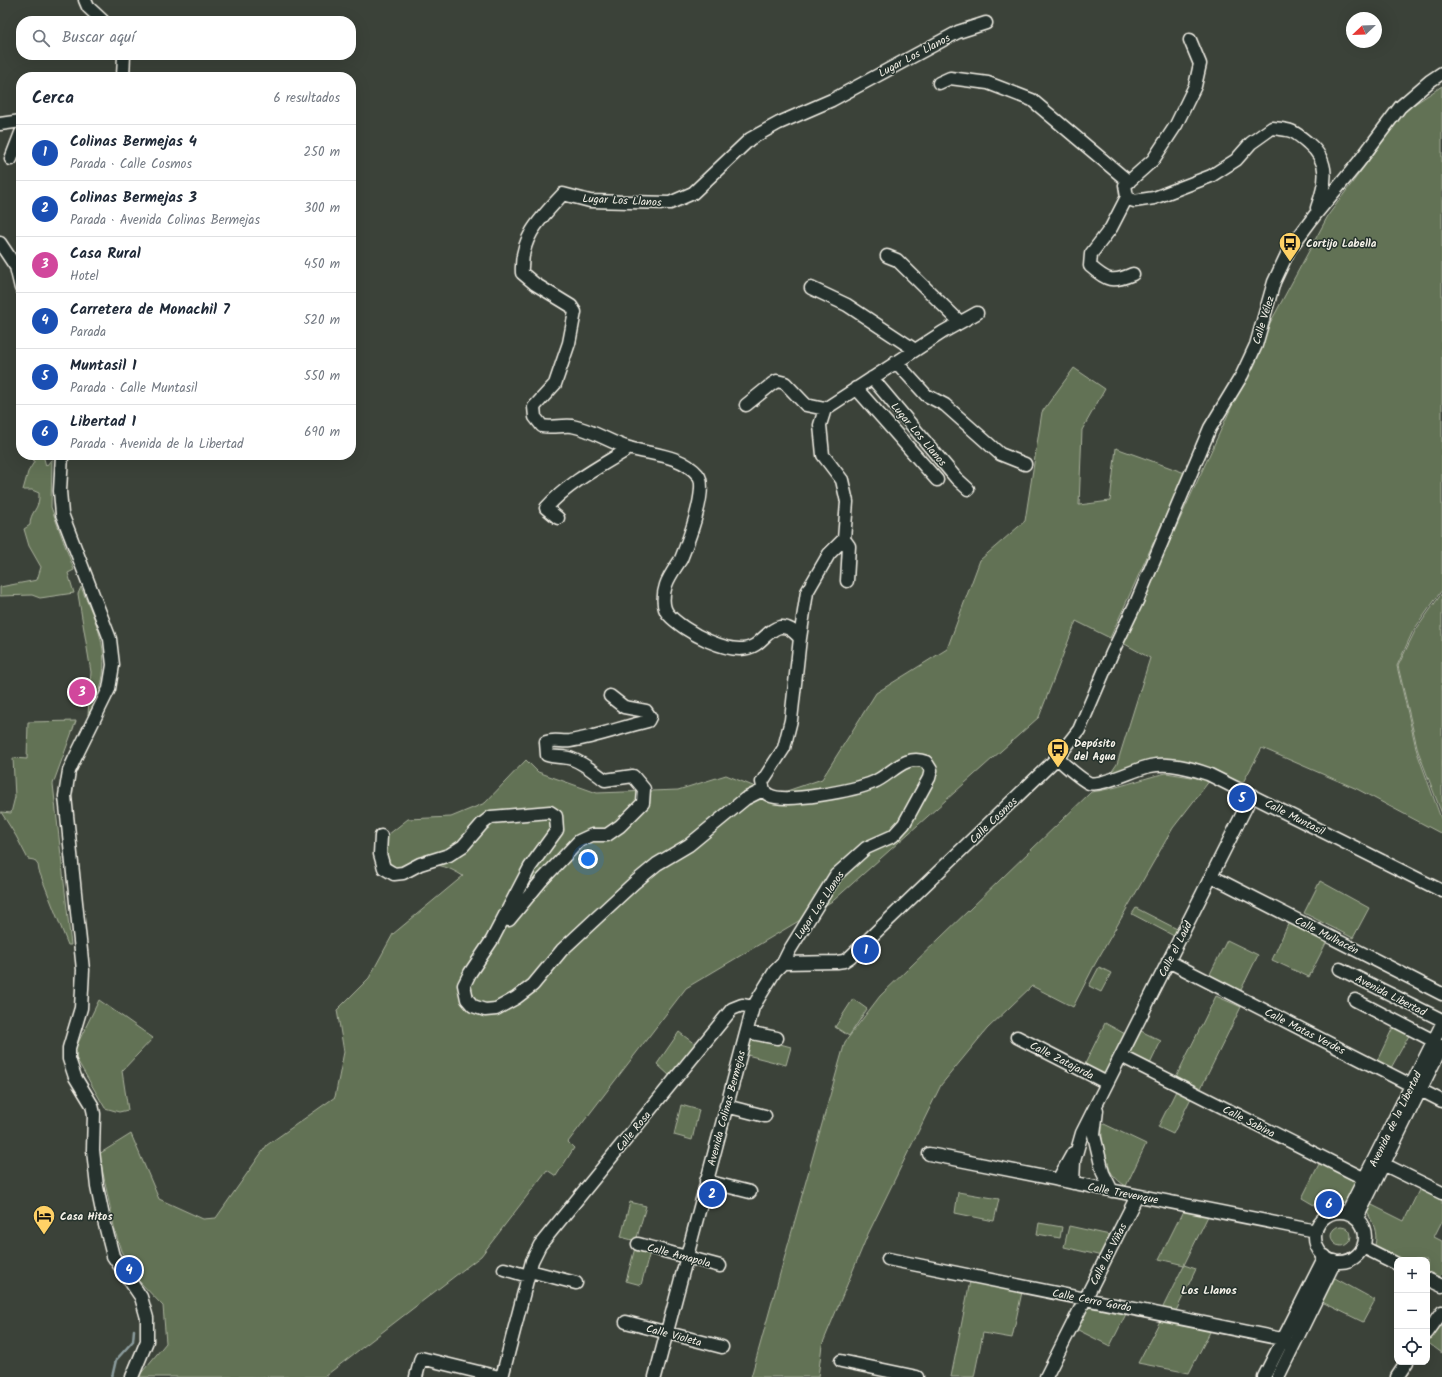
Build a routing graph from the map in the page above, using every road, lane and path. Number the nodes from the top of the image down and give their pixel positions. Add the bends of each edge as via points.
1 (85, 0) edge
2 (98, 16) edge
3 (986, 23) dead end
4 (1190, 40) dead end
5 (124, 60) edge
6 (123, 72) edge
7 (1442, 73) edge
8 (938, 83) dead end
9 (16, 122) edge
10 (0, 124) edge
11 (16, 146) edge
12 (11, 160) dead end
13 (1129, 182) junction
14 (1127, 197) junction
15 (1315, 215) junction
16 (0, 243) edge
17 (887, 256) dead end
18 (16, 267) edge
19 (1134, 274) dead end
20 (811, 288) dead end
21 (977, 313) dead end
22 (960, 322) junction
23 (915, 350) junction
24 (896, 362) junction
25 (872, 378) junction
26 (856, 388) junction
27 (746, 405) dead end
28 (825, 409) junction
29 (630, 448) junction
30 (62, 460) edge
31 (1025, 464) dead end
32 (937, 480) dead end
33 (968, 488) dead end
34 (558, 518) dead end
35 (844, 539) junction
36 (847, 581) dead end
37 (1137, 601) joint
38 (800, 638) junction
39 (610, 696) dead end
40 (1057, 758) junction
41 (763, 790) junction
42 (1252, 795) junction
43 (381, 836) dead end
44 (1212, 876) junction
45 (1442, 891) edge
46 (492, 940) junction
47 (1168, 962) junction
48 (783, 963) junction
49 (1340, 969) dead end
50 (1442, 994) edge
51 (1355, 1000) dead end
52 (753, 1007) junction
53 (1442, 1020) edge
54 (1442, 1024) edge
55 (747, 1032) junction
56 (1017, 1037) dead end
57 (777, 1038) dead end
58 (1438, 1043) edge
59 (1121, 1056) junction
60 (1107, 1083) junction
61 (1416, 1087) junction
62 (1442, 1101) edge
63 (1098, 1102) junction
64 (726, 1106) junction
65 (765, 1116) dead end
66 (1079, 1141) junction
67 (929, 1154) dead end
68 (1378, 1166) junction
69 (1365, 1179) junction
70 (1058, 1180) junction
71 (706, 1181) junction
72 (1073, 1183) junction
73 (1112, 1191) junction
74 (750, 1192) dead end
75 (1442, 1194) edge
76 (1137, 1196) junction
77 (1352, 1215) junction
78 (1316, 1231) junction
79 (638, 1244) dead end
80 (1363, 1247) junction
81 (688, 1258) junction
82 (888, 1259) dead end
83 (1330, 1259) junction
84 (1394, 1262) edge
85 (720, 1266) dead end
86 (504, 1269) dead end
87 (529, 1273) junction
88 (1430, 1280) edge
89 (576, 1283) dead end
90 (1442, 1286) edge
91 (1085, 1299) junction
92 (1442, 1312) edge
93 (626, 1322) dead end
94 (1430, 1330) edge
95 (667, 1333) junction
96 (1282, 1339) junction
97 (1293, 1346) junction
98 (722, 1348) dead end
99 (841, 1361) dead end
100 (1406, 1365) edge
101 (132, 1377) edge
102 (416, 1377) edge
103 (499, 1377) edge
104 (502, 1377) edge
105 (655, 1377) edge
106 (917, 1377) edge
107 (1046, 1377) edge
108 (1264, 1377) edge
109 (1278, 1377) edge
110 (1397, 1377) edge

1 - 2 street
3 - 29 street, Lugar Los Llanos via 958,32 832,100 779,123 750,140 693,193 680,199 670,203 590,201 563,194 539,220 524,244 522,273 571,306 575,312 569,343 555,384 534,407 535,417 542,426 570,426 592,431
4 - 13 street via 1200,64 1195,86 1176,125 1153,160
5 - 6 street
7 - 15 street, Calle Vélez via 1430,80 1400,107
8 - 13 street via 950,78 988,83 1032,100
9 - 10 street
11 - 12 street
13 - 14 street via 1125,185
14 - 15 street via 1134,201 1154,198 1211,176 1236,160 1252,142 1272,128 1292,130 1316,150 1324,168 1325,186
14 - 19 street via 1111,228 1090,254 1090,266 1104,278 1119,280
15 - 37 street, Calle Vélez via 1286,257 1274,282 1256,345 1242,375 1210,428
16 - 18 street
17 - 22 street via 898,260
20 - 23 street via 847,305
21 - 22 street
22 - 23 street
23 - 24 street
24 - 25 street
24 - 31 street via 926,395 945,405 1000,454
25 - 26 street
25 - 33 street, Lugar Los Llanos via 956,478
26 - 28 street
26 - 32 street, Lugar Los Llanos
27 - 28 street via 777,381 785,383 806,405
28 - 35 street via 820,425 823,455 842,480 847,502
29 - 34 street via 575,482 555,498 546,508
29 - 38 street, Lugar Los Llanos via 666,455 699,475 702,486 681,558 666,585 663,605 668,613 691,633 718,644 737,648 754,646 780,627 790,628
30 - 101 street via 62,514 110,639 113,665 109,689 75,758 65,796 83,975 81,1008 69,1048 69,1059 75,1077 92,1105 97,1187 113,1256 141,1298 147,1318 147,1341
35 - 36 street via 849,546
35 - 38 street via 829,554 807,592
37 - 40 street, Calle Cosmos via 1079,730
38 - 41 street via 791,720 784,748 762,782
39 - 46 street via 624,706 646,711 650,717 648,721 570,741 551,740 546,742 547,755 571,758 605,780 634,776 644,789 643,803 620,826 606,835 592,835 579,842 542,880
40 - 42 street, Calle Muntasil via 1089,783 1100,784 1131,771 1171,765 1208,774
40 - 48 street, Calle Cosmos via 850,957 837,962
41 - 46 street via 745,799 689,845 657,864 634,883 562,950 533,985 496,1009 485,1010 473,1006 467,999 464,985
41 - 48 street, Lugar Los Llanos via 767,795 777,798 849,789 873,783 903,763 916,759 926,762 931,770 904,824 893,836 859,853 836,875
42 - 44 street, Calle el Laúd
42 - 45 street, Calle Muntasil
43 - 46 street via 380,854 384,868 394,874 403,873 464,846 491,817 550,812 556,816 557,830 530,867
44 - 47 street, Calle el Laúd
44 - 50 street, Calle Mulhacén
47 - 59 street, Calle el Laúd
47 - 61 street, Calle Matas Verdes
48 - 52 street, Avenida Colinas Bermejas via 775,970
49 - 53 street, Avenida Libertad
51 - 58 street
52 - 55 street, Avenida Colinas Bermejas
52 - 87 street, Calle Rosa via 742,1005 732,1009 540,1245
54 - 58 street, Avenida de la Libertad
55 - 57 street
55 - 64 street, Avenida Colinas Bermejas
56 - 60 street, Calle Zatajarda
58 - 61 street, Avenida de la Libertad
59 - 60 street, Calle el Laúd
59 - 69 street, Calle Sabina
60 - 63 street, Calle el Laúd
61 - 62 street, Calle Matas Verdes
61 - 68 street, Avenida de la Libertad
63 - 66 street, Calle el Laúd
63 - 73 street, Calle el Laúd via 1094,1135 1103,1173
64 - 65 street
64 - 71 street, Avenida Colinas Bermejas
66 - 70 street, Calle el Laúd
66 - 72 street, Calle el Laúd via 1074,1161
67 - 70 street, Calle Trevenque
68 - 69 street
68 - 75 street
68 - 77 street, Avenida de la Libertad
69 - 77 street, Avenida de la Libertad
70 - 72 street, Calle Trevenque
71 - 74 street
71 - 81 street, Avenida Colinas Bermejas
72 - 73 street, Calle Trevenque
73 - 76 street, Calle Trevenque
76 - 78 street, Calle Trevenque
76 - 91 street, Calle las Viñas
77 - 78 street via 1331,1214 1324,1218
77 - 80 street via 1364,1229
78 - 83 street via 1317,1245
79 - 81 street, Calle Amapola
80 - 83 street via 1349,1260
80 - 84 street
81 - 85 street, Calle Amapola
81 - 95 street, Avenida Colinas Bermejas
82 - 91 street, Calle Cerro Gordo
83 - 96 street
83 - 97 street
86 - 87 street
87 - 89 street
87 - 104 street, Calle Rosa
88 - 90 street
91 - 96 street, Calle Cerro Gordo
91 - 107 street, Calle las Viñas
92 - 94 street
93 - 95 street, Calle Violeta
95 - 98 street, Calle Violeta
95 - 105 street, Avenida Colinas Bermejas
96 - 97 street, Calle Cerro Gordo
96 - 108 street
97 - 109 street
99 - 106 street
100 - 110 street
102 - 103 street via 421,1358

